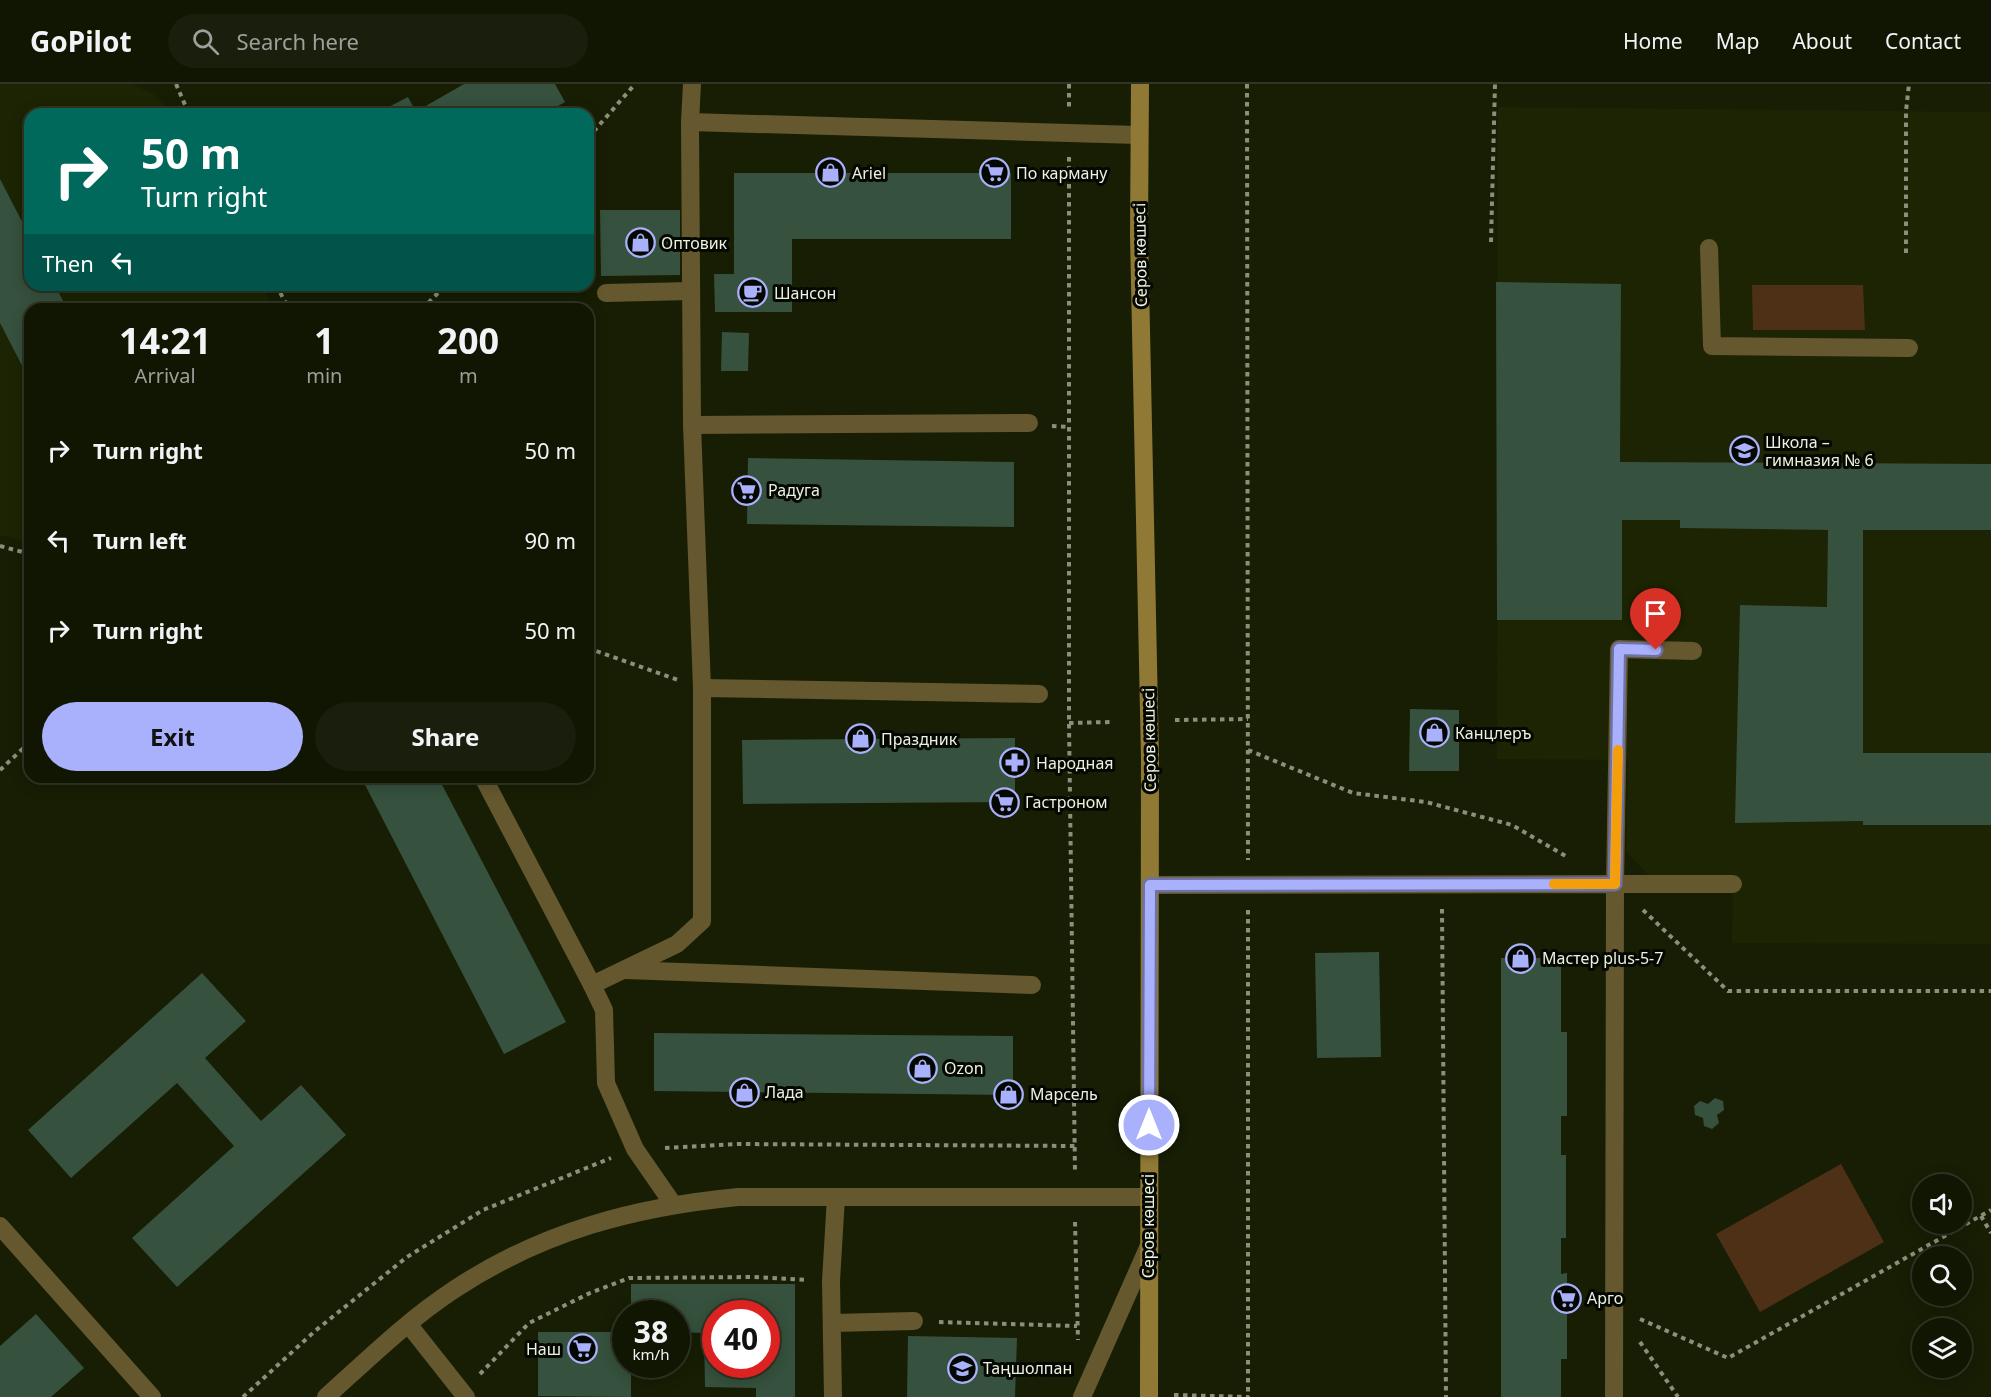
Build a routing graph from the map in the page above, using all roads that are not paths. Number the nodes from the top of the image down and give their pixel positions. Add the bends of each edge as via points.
1 (692, 84) edge
2 (1140, 84) edge
3 (690, 122) junction
4 (1138, 135) junction
5 (1709, 248) dead end
6 (691, 291) junction
7 (606, 293) dead end
8 (1909, 348) dead end
9 (1029, 423) dead end
10 (692, 425) junction
11 (1693, 651) dead end
12 (702, 688) junction
13 (1039, 694) dead end
14 (486, 783) edge
15 (1615, 884) junction
16 (1733, 884) dead end
17 (1150, 885) junction
18 (624, 970) junction
19 (592, 985) junction
20 (1032, 985) dead end
21 (836, 1197) junction
22 (1148, 1197) junction
23 (673, 1204) junction
24 (0, 1226) edge
25 (1148, 1248) junction
26 (914, 1321) road end
27 (833, 1323) junction
28 (409, 1325) junction
29 (464, 1394) edge
30 (1149, 1396) edge
31 (152, 1397) edge
32 (326, 1397) edge
33 (832, 1397) edge
34 (1082, 1397) edge
35 (1614, 1397) edge

1 - 3 street
2 - 4 street, Серов көшесі
3 - 4 street
3 - 6 street
4 - 17 street, Серов көшесі
5 - 8 street via 1712,346
6 - 7 street
6 - 10 street
9 - 10 street
10 - 12 street
11 - 15 street via 1619,649
12 - 13 street
12 - 18 street via 702,921 677,944
14 - 19 street
15 - 16 street
15 - 17 street
15 - 35 street
17 - 22 street, Серов көшесі
18 - 19 street
18 - 20 street
19 - 23 street via 604,1010 606,1083 635,1149
21 - 22 street
21 - 23 street via 738,1197
21 - 27 street
22 - 25 street, Серов көшесі
23 - 28 street via 595,1222 517,1253 454,1289
24 - 31 street
25 - 30 street, Серов көшесі
25 - 34 street
26 - 27 street
27 - 33 street
28 - 29 street
28 - 32 street

